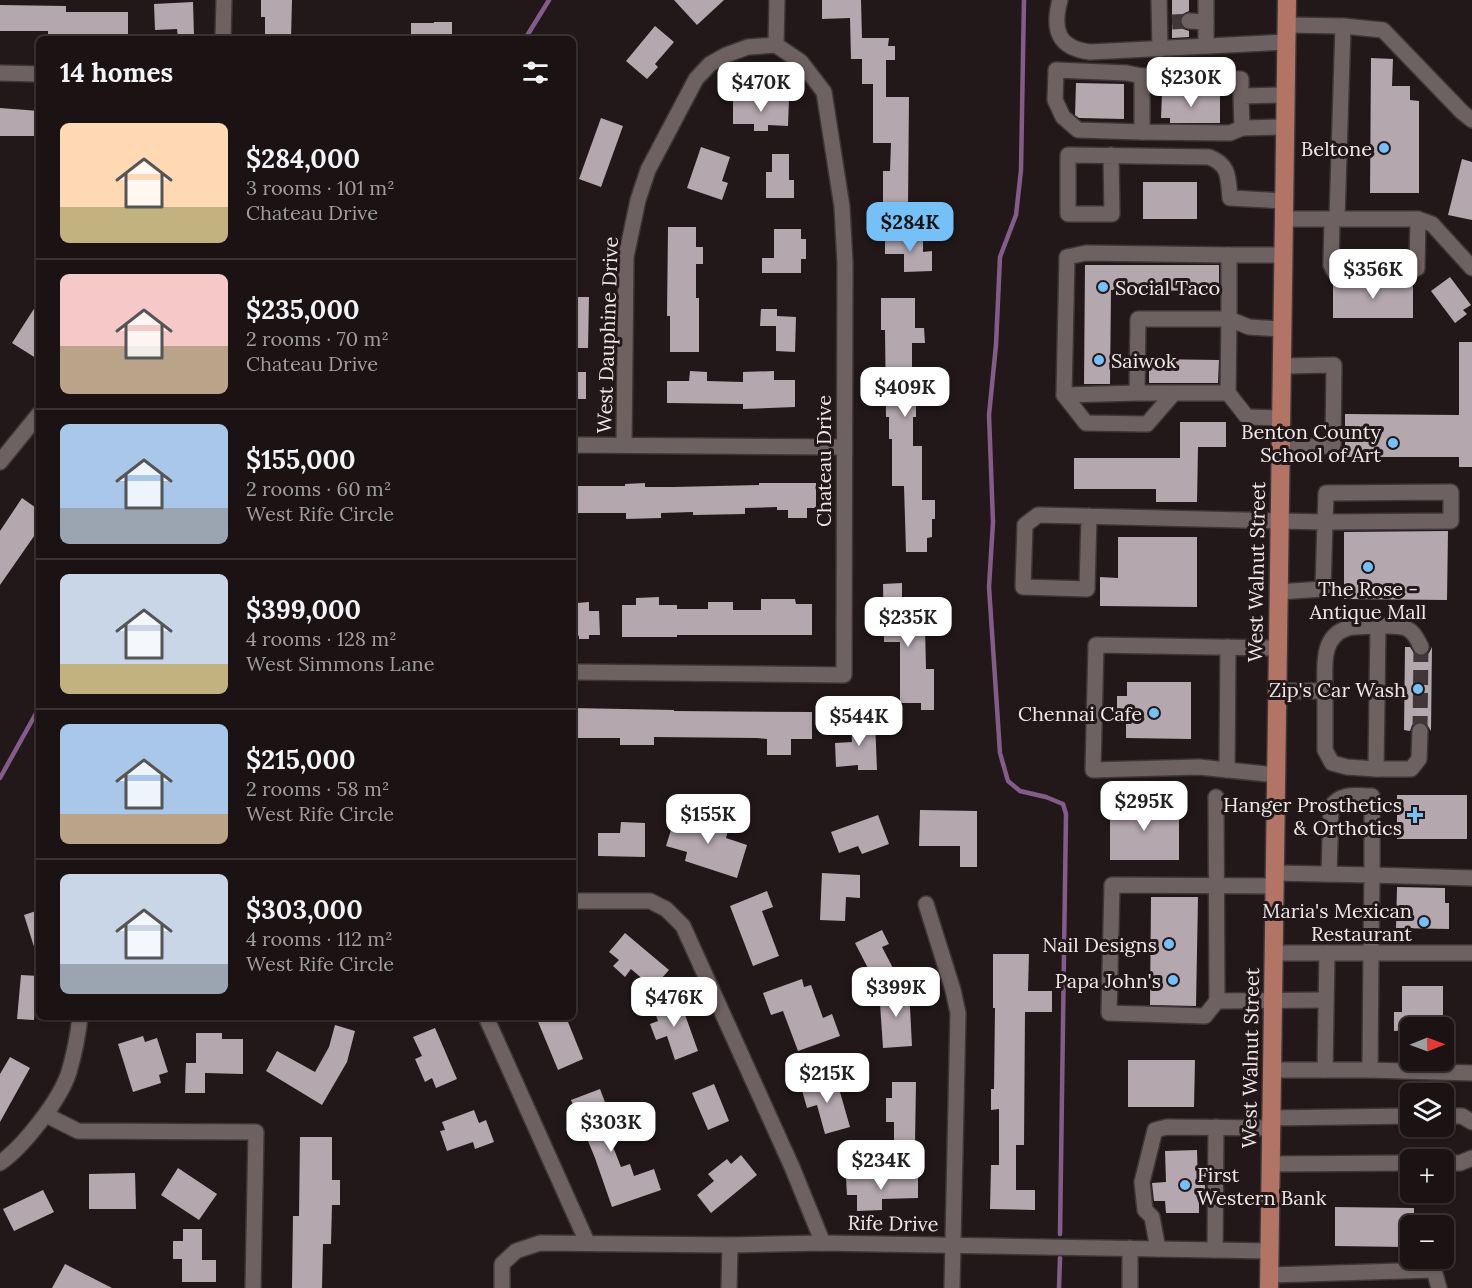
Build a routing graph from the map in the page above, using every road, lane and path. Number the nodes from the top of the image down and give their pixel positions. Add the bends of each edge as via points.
1 (224, 0) edge
2 (777, 0) edge
3 (1060, 0) edge
4 (1158, 0) edge
5 (1206, 0) edge
6 (1287, 0) edge
7 (1189, 21) tunnel mouth
8 (1206, 22) junction
9 (1343, 26) junction
10 (1286, 33) junction
11 (223, 36) edge
12 (776, 45) junction
13 (1206, 46) junction
14 (1160, 49) junction
15 (0, 73) edge
16 (36, 74) edge
17 (1142, 76) junction
18 (1286, 95) junction
19 (1241, 96) junction
20 (1472, 120) edge
21 (1285, 127) junction
22 (1242, 128) junction
23 (1142, 132) junction
24 (1111, 155) junction
25 (1284, 210) junction
26 (1334, 219) junction
27 (1418, 219) junction
28 (1229, 255) junction
29 (1283, 255) junction
30 (1472, 268) edge
31 (1229, 319) junction
32 (1282, 329) junction
33 (1281, 366) junction
34 (1137, 393) junction
35 (1228, 393) junction
36 (1173, 394) junction
37 (1064, 395) junction
38 (36, 418) edge
39 (1281, 418) junction
40 (576, 445) edge
41 (624, 445) junction
42 (843, 447) junction
43 (1280, 447) junction
44 (0, 462) edge
45 (1089, 516) junction
46 (1279, 521) junction
47 (1325, 522) junction
48 (1278, 592) junction
49 (1378, 626) junction
50 (1228, 647) junction
51 (1421, 647) tunnel mouth
52 (1277, 648) junction
53 (576, 672) edge
54 (1277, 691) junction
55 (1325, 691) junction
56 (1420, 731) tunnel mouth
57 (1376, 769) junction
58 (1227, 770) junction
59 (1276, 775) junction
60 (1216, 797) dead end
61 (1329, 874) junction
62 (1372, 875) junction
63 (1472, 878) edge
64 (1274, 880) junction
65 (1217, 887) junction
66 (576, 901) edge
67 (926, 904) dead end
68 (1274, 952) junction
69 (1327, 953) junction
70 (1371, 953) junction
71 (1472, 953) edge
72 (1273, 1000) junction
73 (1326, 1000) junction
74 (1217, 1001) junction
75 (79, 1020) edge
76 (487, 1020) edge
77 (1272, 1070) junction
78 (1324, 1070) junction
79 (1370, 1070) junction
80 (1472, 1073) edge
81 (45, 1115) junction
82 (1454, 1116) edge
83 (1400, 1117) edge
84 (1472, 1122) edge
85 (1271, 1123) junction
86 (1216, 1127) junction
87 (1472, 1158) edge
88 (0, 1163) edge
89 (1400, 1163) edge
90 (1454, 1163) edge
91 (1271, 1164) junction
92 (587, 1242) junction
93 (823, 1243) junction
94 (730, 1245) junction
95 (952, 1245) junction
96 (1130, 1248) junction
97 (1158, 1249) junction
98 (1215, 1250) junction
99 (1270, 1251) junction
100 (1269, 1282) edge
101 (253, 1288) edge
102 (502, 1288) edge
103 (729, 1288) edge
104 (952, 1288) edge
105 (1130, 1288) edge
106 (1439, 1288) edge

1 - 11 street
2 - 12 street
3 - 14 street via 1057,25 1062,42 1075,50
4 - 14 street via 1166,22
5 - 8 street
6 - 10 main road, West Walnut Street
7 - 8 street
8 - 13 street
9 - 10 street
9 - 20 street via 1383,30
9 - 26 street
10 - 13 street
10 - 18 main road, West Walnut Street
12 - 41 street, West Dauphine Drive via 748,47 710,64 696,79 648,170 626,256
12 - 42 street, Chateau Drive via 801,62 825,92 842,207
13 - 14 street
15 - 16 street
17 - 19 street via 1241,79
17 - 23 street
17 - 23 street via 1056,70 1054,80 1055,100 1063,117 1078,130
18 - 19 street
18 - 21 main road, West Walnut Street
19 - 22 street
21 - 22 street
21 - 25 main road, West Walnut Street
22 - 23 street via 1230,133
24 - 24 street via 1068,155 1068,214 1112,214
24 - 25 street via 1209,157 1224,166 1230,198
25 - 26 street
25 - 29 main road, West Walnut Street
26 - 27 street
26 - 27 street via 1334,271 1411,272 1416,268
27 - 30 street via 1432,224
28 - 29 street
28 - 31 street
28 - 37 street via 1086,253 1067,257
29 - 32 main road, West Walnut Street
31 - 32 street via 1249,327
31 - 34 street via 1138,319
31 - 35 street
32 - 33 main road, West Walnut Street
33 - 39 main road, West Walnut Street
33 - 43 street via 1334,365 1332,446
34 - 36 street
34 - 37 street
35 - 36 street
35 - 39 street via 1247,417
36 - 37 street via 1147,424 1086,423
38 - 44 street
39 - 43 main road, West Walnut Street
40 - 41 street
41 - 42 street
42 - 53 street, Chateau Drive via 844,675
43 - 46 main road, West Walnut Street
45 - 45 street via 1038,515 1025,525 1023,587 1087,589
45 - 46 street
46 - 47 street
46 - 48 main road, West Walnut Street
47 - 47 street via 1326,493 1451,492 1450,521
47 - 48 street via 1323,589
48 - 52 main road, West Walnut Street
49 - 51 street via 1402,626 1415,634
49 - 55 street via 1347,628 1332,637 1326,652
49 - 57 street
50 - 52 street
50 - 58 street
50 - 58 street via 1096,645 1093,770
52 - 54 main road, West Walnut Street
54 - 55 street
54 - 59 main road, West Walnut Street
55 - 57 street via 1324,750 1332,763
56 - 57 street via 1419,759 1412,769
58 - 59 street
59 - 64 main road, West Walnut Street
60 - 65 street
61 - 62 street
61 - 62 street via 1331,807 1342,796 1372,796
61 - 64 street
62 - 63 street
62 - 70 street
64 - 65 street
64 - 68 main road, West Walnut Street
65 - 74 street
65 - 74 street via 1112,885 1109,1013 1205,1016
66 - 93 street via 650,901 666,909 683,927
67 - 95 street via 958,1013
68 - 69 street
68 - 72 main road, West Walnut Street
69 - 70 street
69 - 73 street
70 - 71 street
70 - 79 street
72 - 73 street
72 - 74 street
72 - 77 main road, West Walnut Street
73 - 78 street
75 - 81 street via 69,1073
76 - 92 street
77 - 78 street
77 - 85 main road, West Walnut Street
78 - 79 street
79 - 80 street
81 - 88 street via 14,1154
81 - 101 street via 78,1131 256,1132
82 - 84 street
83 - 85 street
85 - 86 street
85 - 91 main road, West Walnut Street
86 - 97 street via 1155,1130 1142,1182 1145,1210 1152,1218
86 - 98 street
87 - 90 street
89 - 91 street
91 - 99 main road, West Walnut Street
92 - 94 street, Rife Drive
92 - 102 street, Rife Drive via 540,1243 516,1251 502,1264
93 - 94 street, Rife Drive
93 - 95 street, Rife Drive
94 - 103 street
95 - 96 street, Rife Drive
95 - 104 street
96 - 97 street, Rife Drive
96 - 105 street
97 - 98 street, Rife Drive
98 - 99 street, Rife Drive
99 - 100 main road, West Walnut Street
100 - 106 street via 1434,1270

